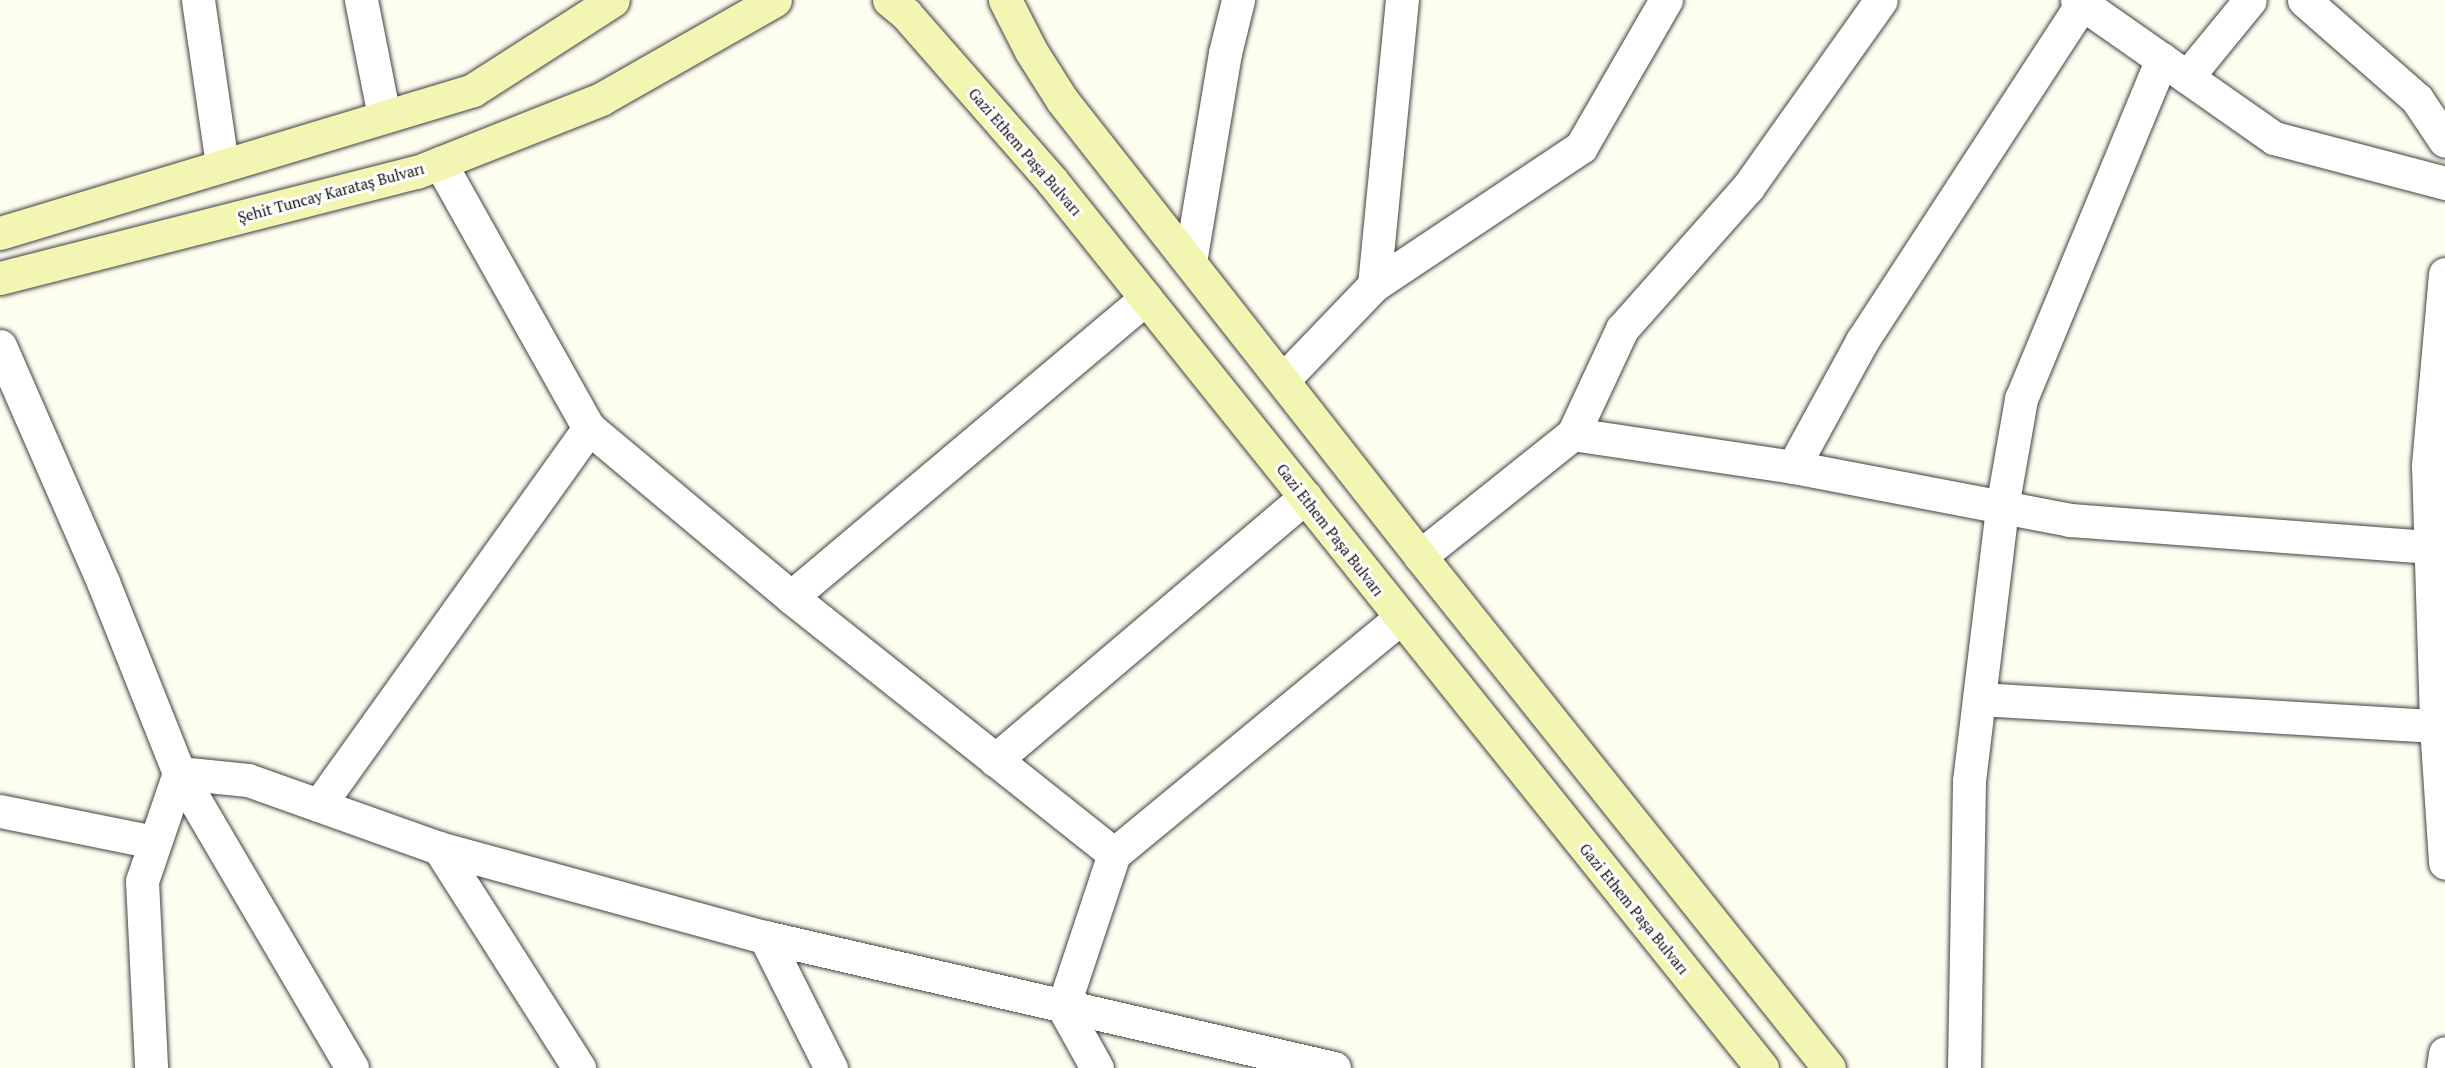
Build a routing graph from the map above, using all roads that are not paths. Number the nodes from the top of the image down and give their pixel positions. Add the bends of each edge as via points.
1 (198, 0) edge
2 (361, 0) edge
3 (613, 0) edge
4 (775, 0) edge
5 (889, 0) edge
6 (1005, 0) edge
7 (1238, 0) edge
8 (1402, 0) edge
9 (1666, 0) edge
10 (1881, 0) edge
11 (2250, 0) edge
12 (2304, 0) edge
13 (2080, 2) edge
14 (2175, 68) junction
15 (384, 116) junction
16 (2445, 141) edge
17 (440, 163) junction
18 (222, 165) junction
19 (2445, 183) edge
20 (0, 233) edge
21 (1190, 261) junction
22 (2445, 274) edge
23 (0, 278) edge
24 (1374, 285) junction
25 (1146, 298) junction
26 (0, 346) edge
27 (1283, 380) junction
28 (589, 428) junction
29 (1573, 434) junction
30 (1793, 467) junction
31 (1305, 498) junction
32 (2002, 507) junction
33 (2431, 547) junction
34 (1420, 555) junction
35 (790, 597) junction
36 (1400, 618) junction
37 (1979, 699) junction
38 (2436, 726) junction
39 (995, 760) junction
40 (179, 773) junction
41 (319, 805) junction
42 (0, 811) edge
43 (154, 842) junction
44 (439, 848) junction
45 (1114, 854) junction
46 (2445, 863) edge
47 (765, 937) junction
48 (1063, 1007) junction
49 (2445, 1053) edge
50 (151, 1068) edge
51 (352, 1068) edge
52 (579, 1068) edge
53 (831, 1068) edge
54 (1097, 1068) edge
55 (1334, 1068) edge
56 (1762, 1068) edge
57 (1829, 1068) edge
58 (1964, 1068) edge
59 (2443, 1068) edge

1 - 18 street
2 - 15 street
3 - 15 main road via 473,90
4 - 17 main road, Şehit Tuncay Karataş Bulvarı via 602,99
5 - 25 main road, Gazi Ethem Paşa Bulvarı via 906,14 1052,181
6 - 21 main road via 1062,100
7 - 21 street via 1225,53
8 - 24 street
9 - 24 street via 1581,147
10 - 29 street via 1748,187 1622,329
11 - 14 street
12 - 16 street via 2417,99
13 - 14 street
13 - 30 street via 1862,341
14 - 19 street via 2274,138
14 - 32 street via 2021,399
15 - 18 main road
17 - 23 main road, Şehit Tuncay Karataş Bulvarı
17 - 28 street
18 - 20 main road
21 - 27 main road
22 - 33 street via 2428,466
24 - 27 street
25 - 31 main road, Gazi Ethem Paşa Bulvarı
25 - 35 street
26 - 40 street via 103,582
27 - 34 main road
28 - 35 street
28 - 41 street
29 - 30 street
29 - 34 street
30 - 32 street
31 - 36 main road, Gazi Ethem Paşa Bulvarı
31 - 39 street
32 - 33 street via 2070,520
32 - 37 street
33 - 38 street
34 - 57 main road
35 - 39 street
36 - 45 street
36 - 56 main road, Gazi Ethem Paşa Bulvarı
37 - 38 street
37 - 58 street via 1969,781
38 - 46 street
39 - 45 street
40 - 41 street via 248,780
40 - 43 street
40 - 51 street
41 - 44 street
42 - 43 street
43 - 50 street via 142,881
44 - 47 street
44 - 52 street
45 - 48 street
47 - 48 street
47 - 53 street
48 - 54 street
48 - 55 street
49 - 59 street

